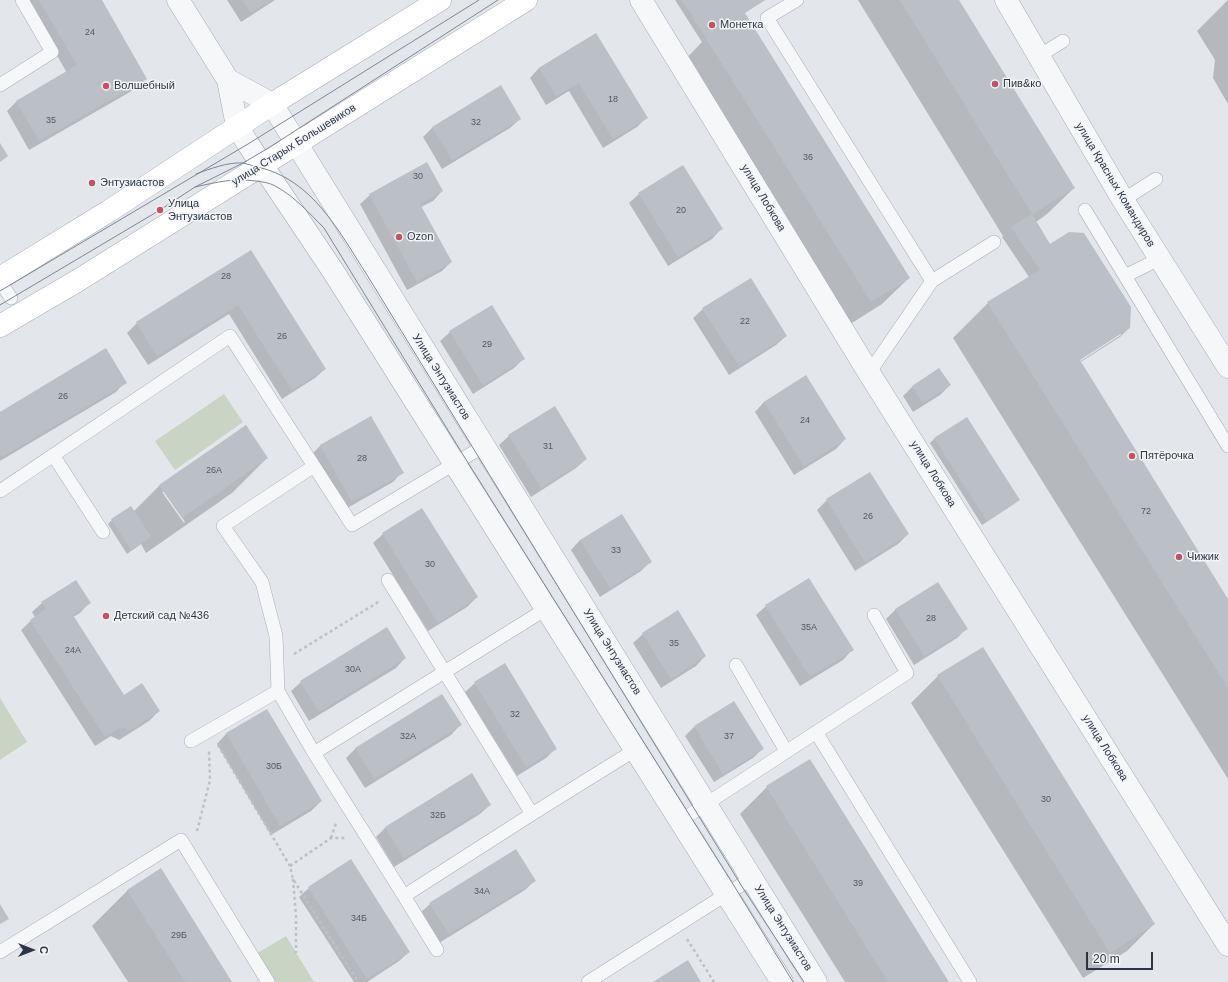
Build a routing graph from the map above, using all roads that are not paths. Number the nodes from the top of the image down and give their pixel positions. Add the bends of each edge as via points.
1 (22, 0) edge
2 (178, 0) edge
3 (440, 0) edge
4 (526, 0) edge
5 (641, 0) edge
6 (797, 0) edge
7 (1006, 0) edge
8 (1063, 41) dead end
9 (1039, 56) junction
10 (228, 80) junction
11 (0, 85) edge
12 (272, 104) junction
13 (237, 126) junction
14 (297, 143) junction
15 (262, 165) junction
16 (1156, 179) dead end
17 (1122, 200) junction
18 (1085, 210) dead end
19 (994, 242) dead end
20 (1159, 259) junction
21 (1125, 276) junction
22 (0, 280) edge
23 (932, 281) junction
24 (11, 298) dead end
25 (0, 326) edge
26 (1228, 367) edge
27 (870, 373) junction
28 (484, 446) junction
29 (1228, 446) edge
30 (53, 455) junction
31 (455, 464) junction
32 (314, 466) junction
33 (0, 491) edge
34 (103, 532) dead end
35 (388, 580) dead end
36 (546, 609) junction
37 (874, 615) dead end
38 (736, 665) dead end
39 (446, 672) junction
40 (278, 691) junction
41 (816, 732) junction
42 (191, 741) dead end
43 (635, 750) junction
44 (786, 751) junction
45 (314, 753) junction
46 (706, 804) junction
47 (532, 814) junction
48 (680, 821) junction
49 (752, 878) junction
50 (726, 894) junction
51 (404, 896) junction
52 (1228, 945) edge
53 (437, 950) dead end
54 (0, 952) edge
55 (268, 982) edge
56 (588, 982) edge
57 (782, 982) edge
58 (816, 982) edge
59 (970, 982) edge

1 - 11 lane via 52,52
2 - 10 street
3 - 12 main road
4 - 14 main road, улица Старых Большевиков
5 - 27 street, улица Лобкова
6 - 23 lane via 767,18
7 - 9 street, улица Красных Командиров
8 - 9 lane
9 - 17 street, улица Красных Командиров
10 - 12 street, Улица Энтузиастов
10 - 13 street
12 - 13 main road
12 - 14 street, Улица Энтузиастов
13 - 15 street
13 - 22 main road
14 - 15 main road, улица Старых Большевиков
14 - 28 street, Улица Энтузиастов
15 - 25 main road, улица Старых Большевиков
15 - 31 street via 333,271
16 - 17 lane
17 - 20 street, улица Красных Командиров
18 - 21 lane
19 - 23 lane
20 - 21 lane
20 - 26 street, улица Красных Командиров
21 - 29 lane
22 - 24 lane
23 - 27 lane
27 - 52 street, улица Лобкова
28 - 31 lane
28 - 46 street, Улица Энтузиастов
30 - 32 lane via 230,336
30 - 33 lane
30 - 34 lane
31 - 32 lane via 352,525
31 - 36 street
32 - 40 lane via 223,526 262,582 276,636
35 - 39 lane
36 - 39 lane
36 - 43 street
37 - 41 lane via 907,673
38 - 44 lane
39 - 45 lane
39 - 47 lane
40 - 42 lane
40 - 45 lane
41 - 44 lane
41 - 59 lane
43 - 47 lane
43 - 48 street
44 - 46 lane
45 - 51 lane
46 - 48 lane
46 - 49 street, Улица Энтузиастов
47 - 51 lane
48 - 50 street
49 - 50 lane
49 - 58 street, Улица Энтузиастов
50 - 56 lane
50 - 57 street
51 - 53 lane
54 - 55 lane via 181,840

